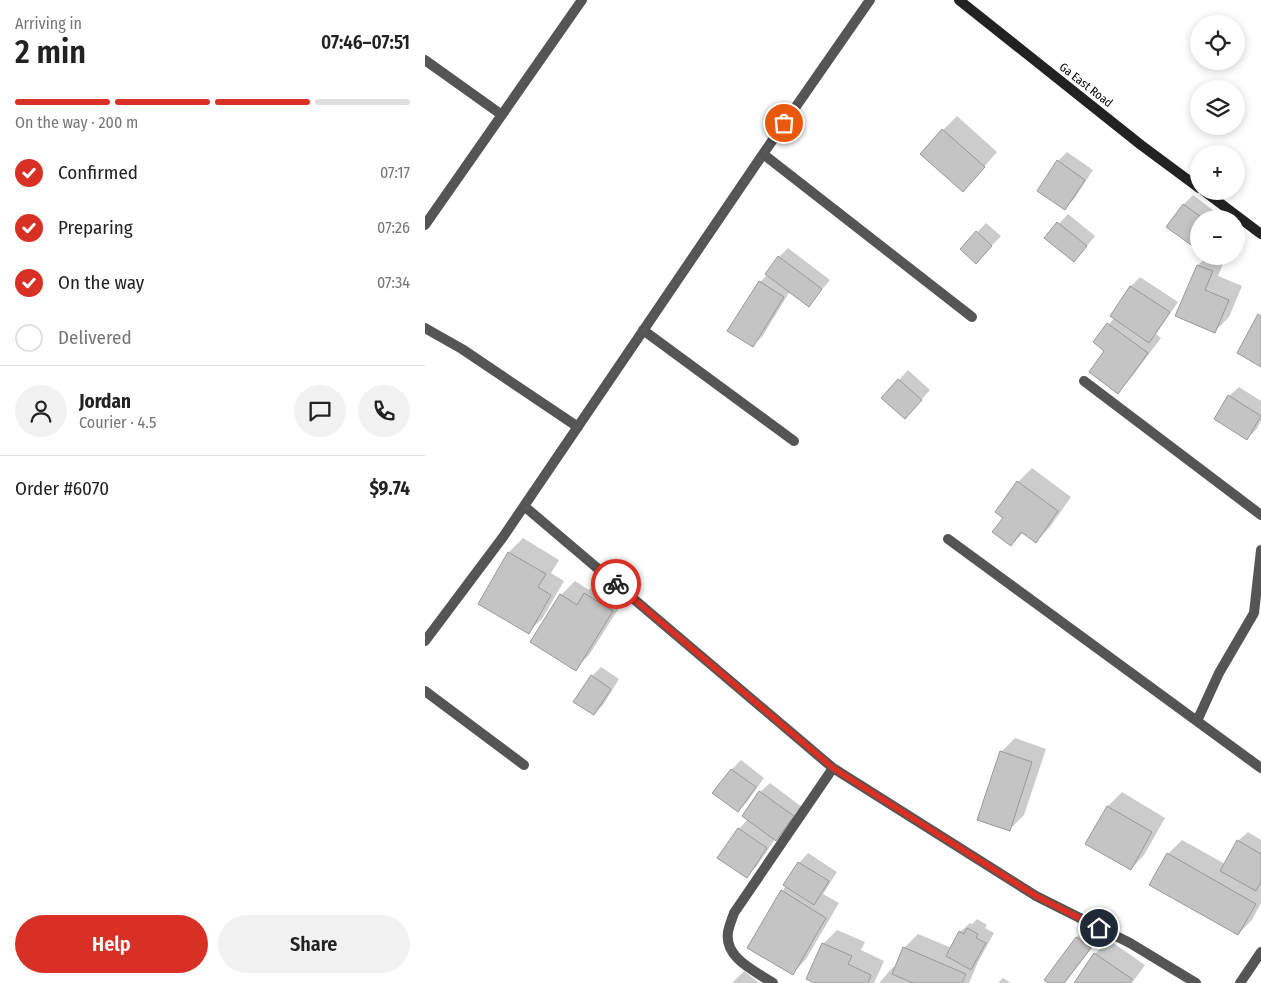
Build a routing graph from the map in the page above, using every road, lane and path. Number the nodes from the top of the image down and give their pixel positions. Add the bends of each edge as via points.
1 (582, 0) edge
2 (870, 0) edge
3 (959, 0) edge
4 (425, 60) edge
5 (502, 115) junction
6 (763, 154) junction
7 (1190, 181) edge
8 (1216, 200) edge
9 (425, 224) edge
10 (1261, 234) edge
11 (972, 317) dead end
12 (425, 328) edge
13 (643, 330) junction
14 (1084, 381) dead end
15 (578, 426) junction
16 (794, 441) dead end
17 (524, 506) junction
18 (1261, 515) edge
19 (948, 539) dead end
20 (1261, 550) edge
21 (425, 641) edge
22 (425, 691) edge
23 (1197, 722) junction
24 (524, 765) dead end
25 (833, 768) junction
26 (1261, 768) edge
27 (1261, 952) edge
28 (773, 983) edge
29 (1196, 983) edge
30 (1240, 983) edge

1 - 5 street
2 - 6 street
3 - 7 street, Ga East Road
4 - 5 street
5 - 9 street
6 - 11 street
6 - 13 street
8 - 10 street
12 - 15 street
13 - 15 street
13 - 16 street
14 - 18 street
15 - 17 street
17 - 21 street
17 - 25 street
19 - 23 street
20 - 23 street via 1254,613 1219,673
22 - 24 street
23 - 26 street
25 - 28 street via 734,913 728,933 729,948 736,958
25 - 29 street via 1036,896 1130,943
27 - 30 street

